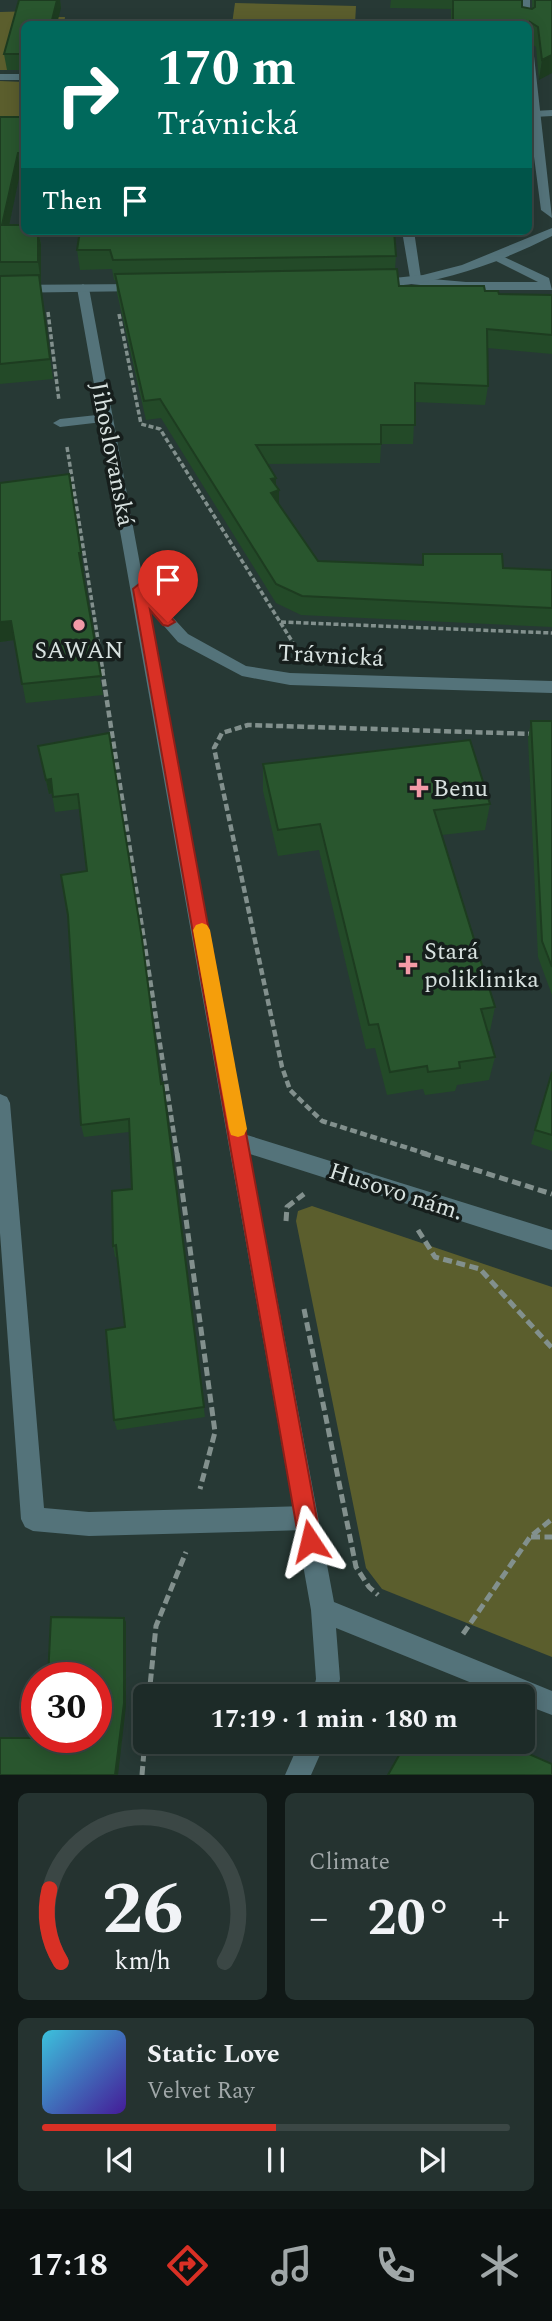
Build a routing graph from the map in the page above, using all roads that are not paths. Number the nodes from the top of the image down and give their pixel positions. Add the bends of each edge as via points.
1 (525, 0) edge
2 (527, 21) edge
3 (0, 77) edge
4 (21, 77) edge
5 (552, 113) edge
6 (532, 114) edge
7 (532, 120) edge
8 (552, 215) edge
9 (552, 231) edge
10 (409, 235) edge
11 (498, 258) junction
12 (415, 281) junction
13 (552, 284) edge
14 (357, 285) edge
15 (83, 288) junction
16 (152, 288) edge
17 (0, 289) edge
18 (106, 418) junction
19 (61, 423) road end
20 (139, 589) junction
21 (552, 687) edge
22 (0, 1102) edge
23 (240, 1142) junction
24 (552, 1240) edge
25 (306, 1518) junction
26 (323, 1610) junction
27 (327, 1684) edge
28 (552, 1703) edge
29 (307, 1754) edge
30 (298, 1775) edge

1 - 2 street
3 - 4 street
5 - 6 street
7 - 8 street via 547,210
9 - 11 street
10 - 12 street
11 - 12 street
11 - 13 street
12 - 13 street via 466,286
12 - 14 street
15 - 16 street
15 - 17 street
15 - 18 street, Jihoslovanská
18 - 19 street
18 - 20 street, Jihoslovanská
20 - 21 street, Trávnická via 183,638 242,671 290,679
20 - 23 street, Jihoslovanská
22 - 25 street via 33,1519 89,1524
23 - 24 street, Husovo nám.
23 - 25 street, Jihoslovanská
25 - 26 street, Jihoslovanská
26 - 27 street, Jihoslovanská
26 - 28 street
29 - 30 street

